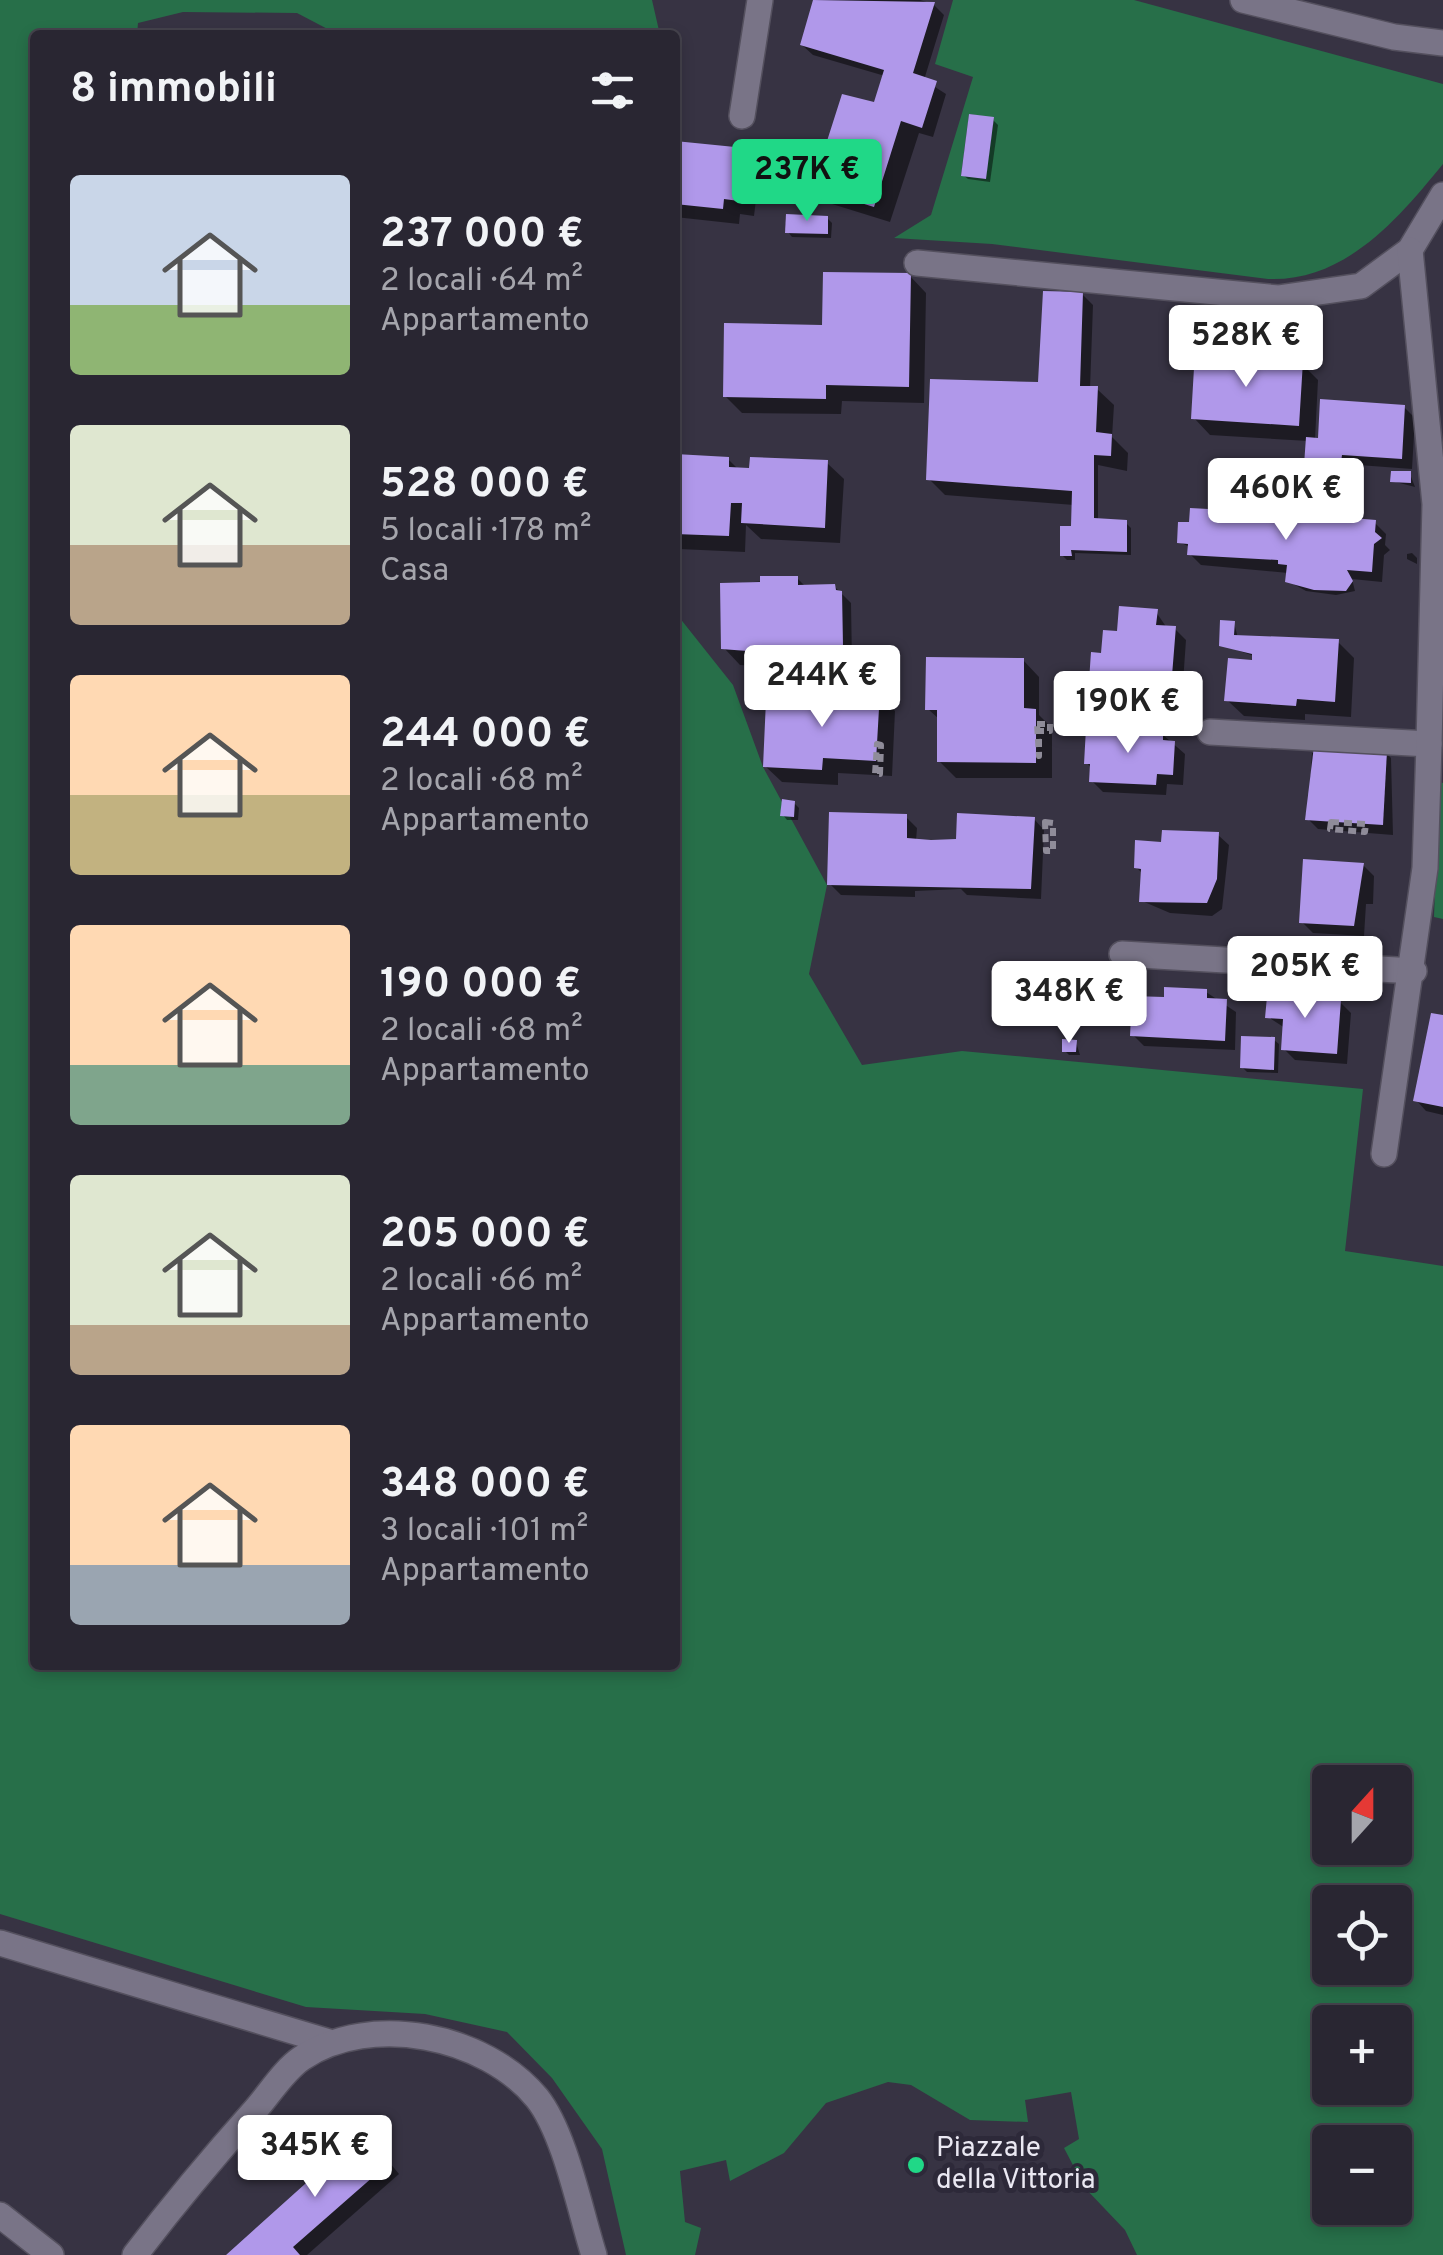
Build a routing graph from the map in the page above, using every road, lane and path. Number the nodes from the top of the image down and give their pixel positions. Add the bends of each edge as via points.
1 (760, 0) edge
2 (1243, 0) edge
3 (1443, 43) edge
4 (742, 116) dead end
5 (1443, 195) edge
6 (1410, 250) junction
7 (916, 263) dead end
8 (1210, 732) dead end
9 (1429, 744) junction
10 (1036, 756) joint
11 (1331, 822) joint
12 (1122, 954) dead end
13 (1414, 971) junction
14 (1384, 1154) dead end
15 (0, 1942) edge
16 (329, 2042) junction
17 (0, 2215) edge
18 (51, 2255) edge
19 (135, 2255) edge
20 (594, 2255) edge

1 - 4 street
2 - 3 street
5 - 6 street
6 - 7 street via 1361,286 1278,298
6 - 9 street via 1435,504
8 - 9 street
9 - 13 street
10 - 10 path via 1036,724 1050,724 1050,731 1039,730
11 - 11 path via 1366,824 1365,832 1330,829
12 - 13 street
13 - 14 street
15 - 16 street
16 - 19 street via 298,2060
16 - 20 street via 389,2034 441,2040 490,2059 538,2099
17 - 18 street

